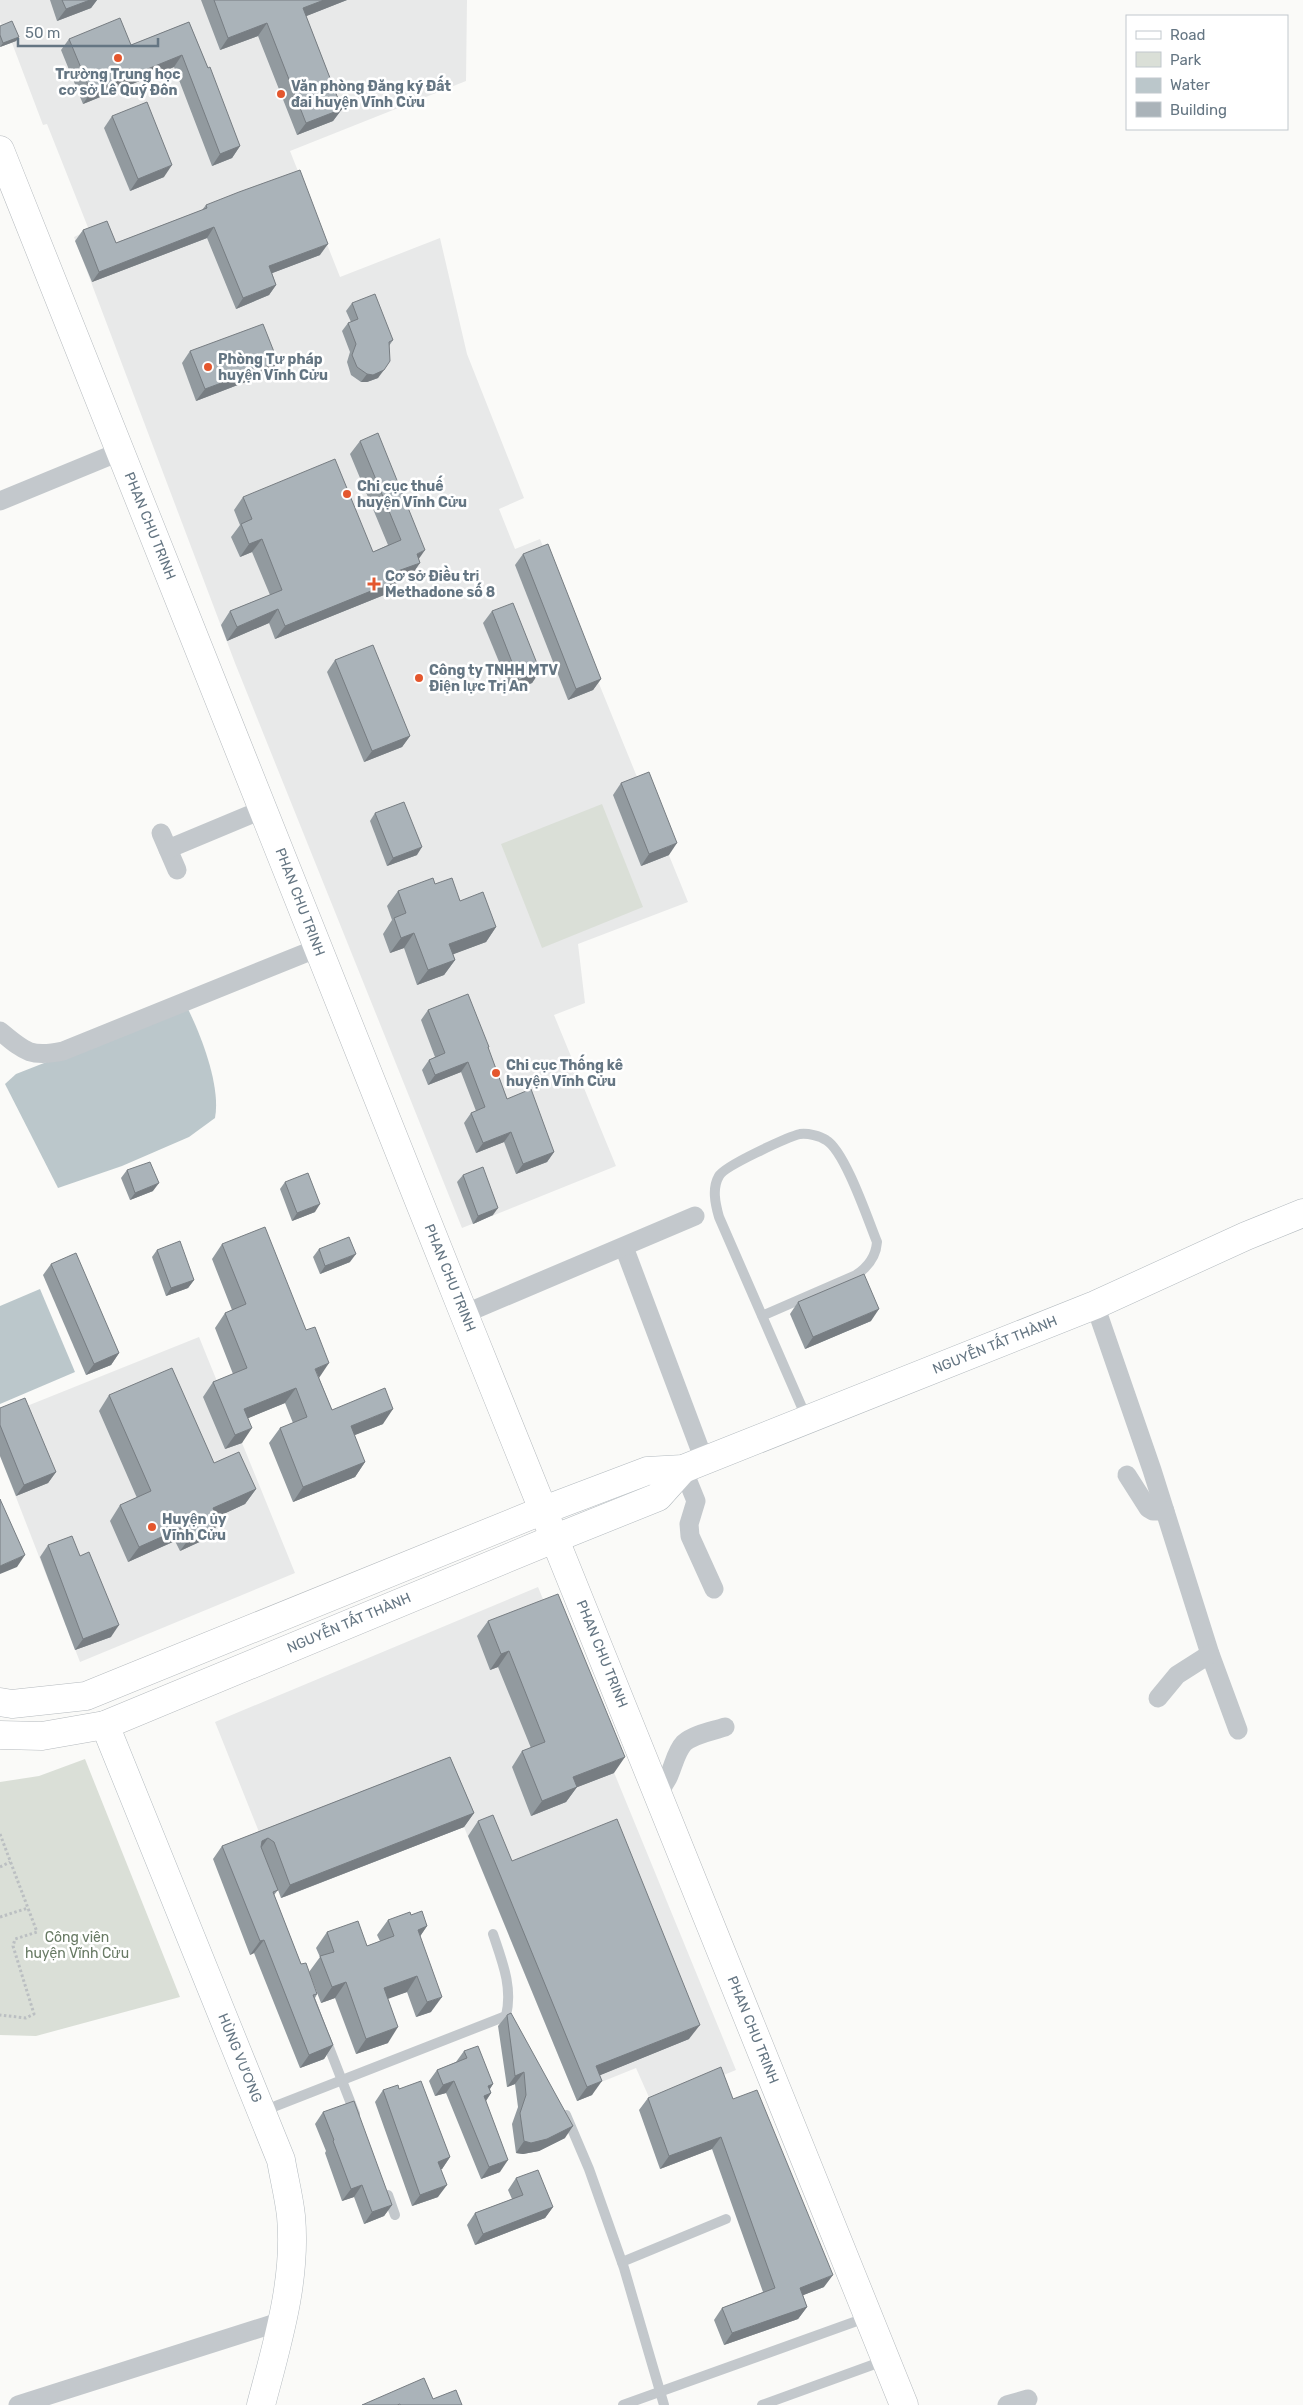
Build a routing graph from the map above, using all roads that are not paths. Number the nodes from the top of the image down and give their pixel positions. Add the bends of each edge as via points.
1 (0, 150) edge
2 (120, 452) junction
3 (0, 501) edge
4 (264, 809) junction
5 (177, 870) dead end
6 (318, 948) junction
7 (0, 1031) edge
8 (1303, 1213) edge
9 (695, 1216) dead end
10 (624, 1247) junction
11 (1095, 1305) junction
12 (464, 1314) junction
13 (762, 1316) junction
14 (807, 1420) junction
15 (694, 1465) junction
16 (1126, 1475) dead end
17 (544, 1510) junction
18 (1165, 1511) junction
19 (556, 1538) junction
20 (714, 1590) dead end
21 (1210, 1654) junction
22 (133, 1678) junction
23 (1158, 1698) dead end
24 (0, 1702) edge
25 (144, 1709) junction
26 (105, 1725) junction
27 (725, 1726) dead end
28 (1238, 1730) dead end
29 (0, 1736) edge
30 (658, 1792) junction
31 (492, 1934) dead end
32 (506, 2016) junction
33 (321, 2025) edge
34 (516, 2032) edge
35 (342, 2080) junction
36 (561, 2106) edge
37 (262, 2112) junction
38 (359, 2123) edge
39 (384, 2188) edge
40 (395, 2215) dead end
41 (726, 2219) dead end
42 (622, 2262) junction
43 (868, 2317) junction
44 (282, 2321) junction
45 (886, 2360) junction
46 (660, 2393) junction
47 (1028, 2398) dead end
48 (18, 2405) edge
49 (261, 2405) edge
50 (623, 2405) edge
51 (664, 2405) edge
52 (762, 2405) edge
53 (904, 2405) edge
54 (1008, 2405) edge

1 - 2 main road, PHAN CHU TRINH
2 - 3 street
2 - 4 main road, PHAN CHU TRINH
4 - 5 street via 164,841
4 - 6 main road, PHAN CHU TRINH
6 - 7 street via 63,1051 30,1053
6 - 12 main road, PHAN CHU TRINH
8 - 11 main road, NGUYỄN TẤT THÀNH
9 - 10 street
10 - 12 street
10 - 15 street
11 - 14 main road, NGUYỄN TẤT THÀNH
11 - 18 street
12 - 17 main road, PHAN CHU TRINH
13 - 13 lane via 719,1217 714,1194 716,1182 729,1165 800,1134 818,1136 826,1139 838,1152 876,1242 876,1250 865,1269 856,1275
13 - 14 lane
14 - 15 main road, NGUYỄN TẤT THÀNH
15 - 17 main road, NGUYỄN TẤT THÀNH via 647,1472
15 - 19 main road, NGUYỄN TẤT THÀNH via 658,1497
15 - 20 street via 696,1501 689,1524 690,1536
16 - 18 street via 1148,1508
17 - 19 main road, PHAN CHU TRINH
17 - 22 main road, NGUYỄN TẤT THÀNH
18 - 21 street
19 - 25 main road, NGUYỄN TẤT THÀNH
19 - 30 main road, PHAN CHU TRINH
21 - 23 street via 1177,1675
21 - 28 street
22 - 24 main road, NGUYỄN TẤT THÀNH via 86,1696 12,1704
22 - 25 main road
25 - 26 main road, NGUYỄN TẤT THÀNH
26 - 29 main road, NGUYỄN TẤT THÀNH via 42,1736
26 - 37 main road, HÙNG VƯƠNG
27 - 30 street via 685,1743 666,1783
30 - 43 main road, PHAN CHU TRINH
31 - 32 lane via 506,1975 509,2002
32 - 34 lane
32 - 35 lane
33 - 35 lane
35 - 37 lane
35 - 38 lane
36 - 42 lane via 575,2132
37 - 44 main road, HÙNG VƯƠNG via 281,2160 291,2216 291,2267
39 - 40 lane
41 - 42 lane
42 - 46 lane
43 - 45 main road, PHAN CHU TRINH
43 - 46 lane
44 - 48 street
44 - 49 main road, HÙNG VƯƠNG
45 - 52 lane
45 - 53 main road, PHAN CHU TRINH
46 - 50 lane
46 - 51 lane
47 - 54 street

